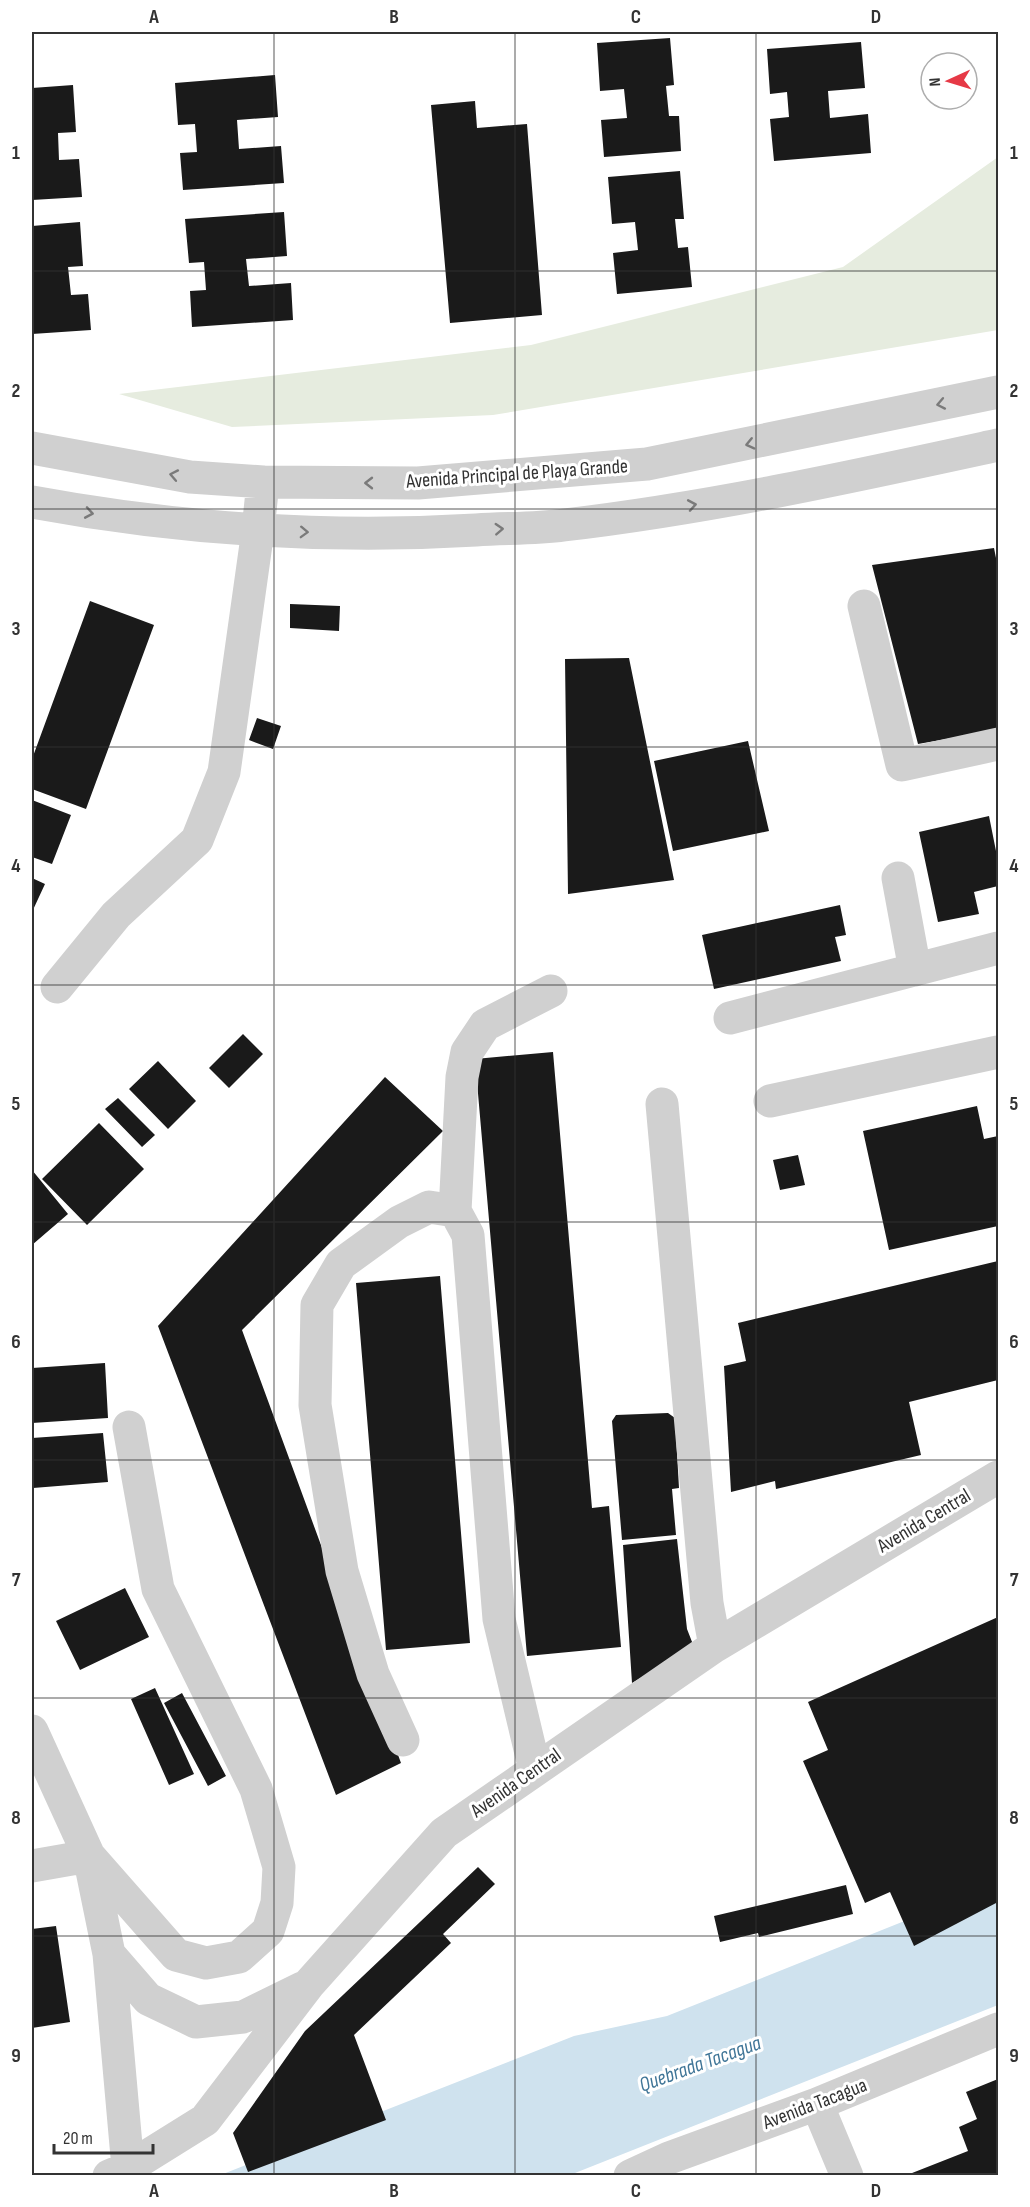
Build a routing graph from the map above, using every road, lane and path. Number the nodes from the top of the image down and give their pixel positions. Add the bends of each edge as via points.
1 (999, 392) edge
2 (999, 445) edge
3 (32, 448) edge
4 (263, 482) junction
5 (32, 502) edge
6 (258, 530) junction
7 (864, 606) dead end
8 (999, 744) edge
9 (898, 878) dead end
10 (999, 948) edge
11 (915, 970) junction
12 (57, 987) dead end
13 (551, 991) dead end
14 (730, 1018) dead end
15 (999, 1052) edge
16 (770, 1101) dead end
17 (662, 1104) dead end
18 (455, 1211) junction
19 (129, 1427) dead end
20 (999, 1477) edge
21 (715, 1646) junction
22 (32, 1731) edge
23 (402, 1740) dead end
24 (535, 1770) junction
25 (89, 1856) junction
26 (32, 1866) edge
27 (109, 1954) junction
28 (309, 1984) junction
29 (999, 2029) edge
30 (817, 2104) junction
31 (118, 2172) edge
32 (630, 2175) edge
33 (847, 2175) edge

1 -> 4 street, Avenida Principal de Playa Grande via 647,464 418,483
6 -> 2 street via 405,535 562,526 862,475
4 -> 3 street, Avenida Principal de Playa Grande via 190,477
4 - 6 street
5 -> 6 street via 105,516
6 - 12 street via 224,772 197,840 116,915
7 - 8 street via 902,765
9 - 11 street
10 - 11 street
11 - 14 street
13 - 18 street via 485,1025 467,1052 462,1077
15 - 16 street
17 - 21 street via 705,1591
18 - 23 street via 429,1207 399,1222 341,1264 317,1305 315,1405 342,1571 373,1674
18 - 24 street via 468,1236 499,1619
19 - 25 street via 158,1589 256,1789 279,1867 277,1903 268,1931 239,1957 207,1963 176,1955
20 - 21 street, Avenida Central
21 - 24 street, Avenida Central
22 - 25 street
24 - 28 street, Avenida Central via 444,1833
25 - 26 street
25 - 27 street
27 - 28 street via 148,1999 196,2022 243,2017
27 - 31 street
28 - 31 street, Avenida Central via 205,2120
29 - 30 street, Avenida Tacagua
30 - 32 street, Avenida Tacagua
30 - 33 street

